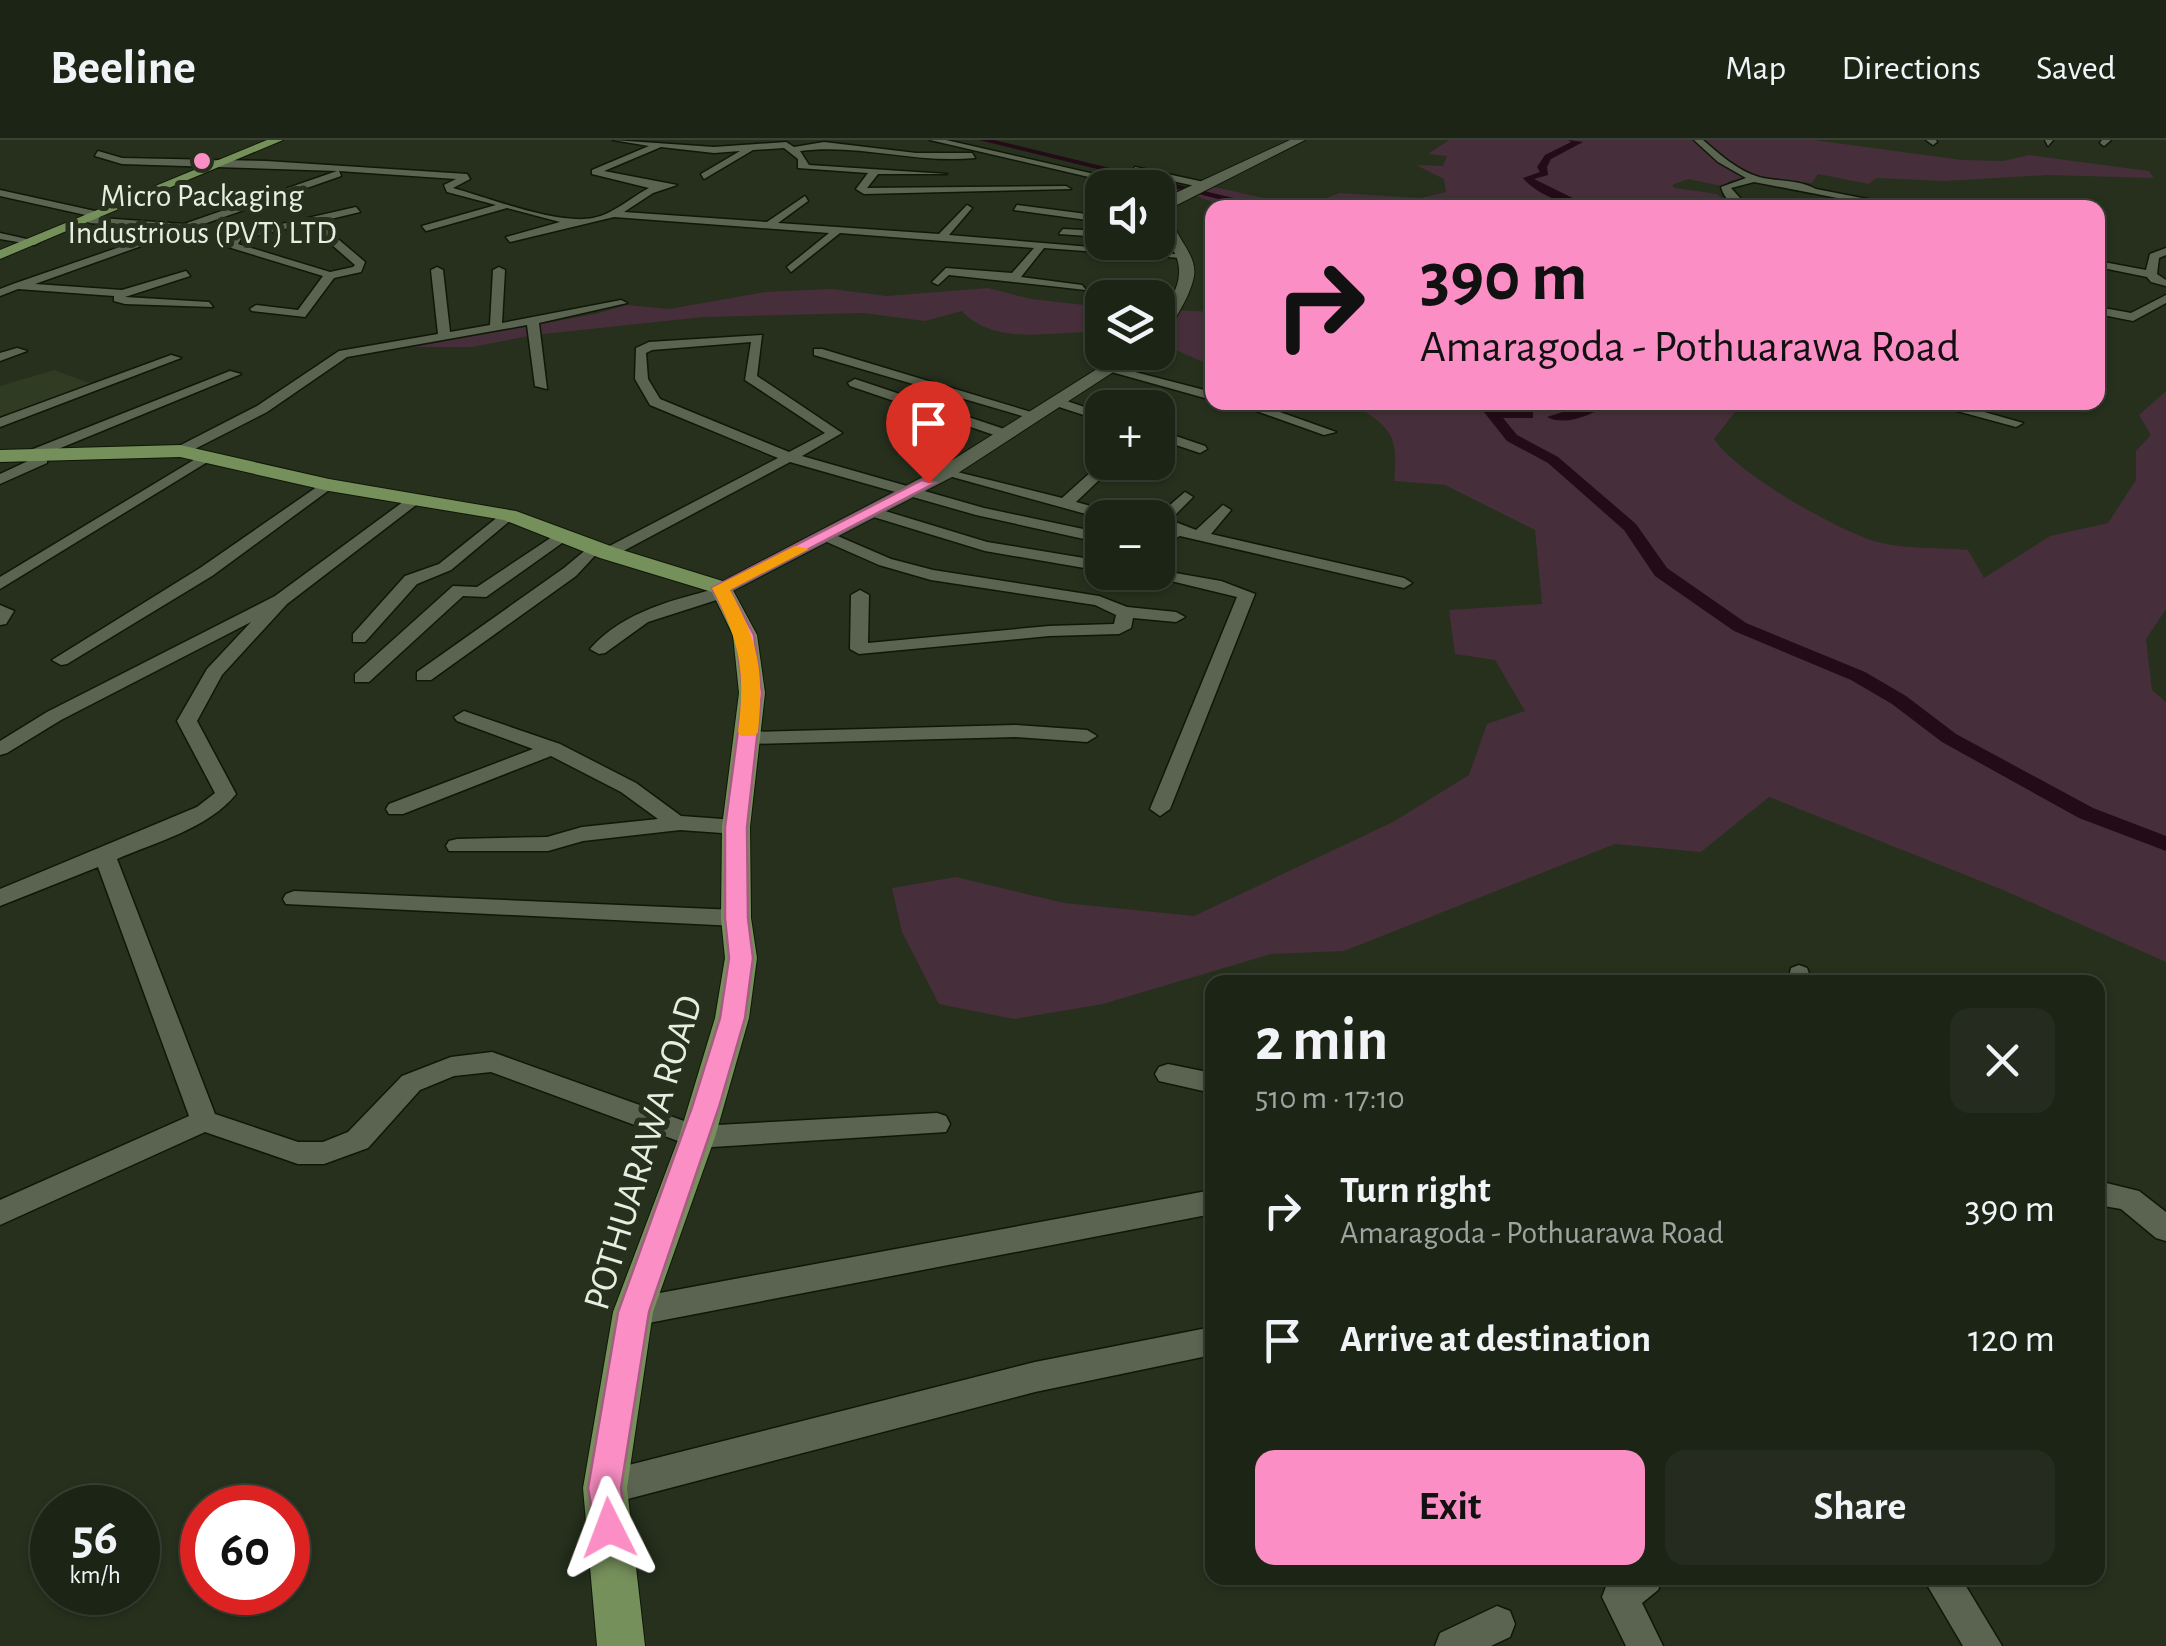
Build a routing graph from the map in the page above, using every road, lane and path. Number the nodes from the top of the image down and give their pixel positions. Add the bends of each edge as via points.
1 (277, 140) edge
2 (618, 140) edge
3 (934, 140) edge
4 (1296, 140) edge
5 (1698, 140) edge
6 (771, 142) edge
7 (660, 144) junction
8 (750, 146) junction
9 (176, 147) dead end
10 (796, 149) junction
11 (98, 154) dead end
12 (150, 160) junction
13 (215, 164) junction
14 (1008, 168) dead end
15 (1126, 168) dead end
16 (351, 169) junction
17 (842, 170) junction
18 (1209, 170) dead end
19 (875, 171) junction
20 (1085, 173) edge
21 (942, 174) dead end
22 (1228, 174) junction
23 (704, 176) dead end
24 (830, 179) dead end
25 (1754, 179) junction
26 (672, 185) dead end
27 (655, 186) junction
28 (1066, 189) dead end
29 (1175, 189) edge
30 (1195, 189) junction
31 (0, 193) edge
32 (804, 199) dead end
33 (1734, 200) edge
34 (1863, 200) edge
35 (1175, 201) edge
36 (509, 204) junction
37 (967, 208) dead end
38 (1017, 208) dead end
39 (356, 210) dead end
40 (613, 214) junction
41 (94, 217) junction
42 (1085, 217) edge
43 (310, 220) junction
44 (574, 221) junction
45 (769, 225) junction
46 (182, 228) junction
47 (426, 228) dead end
48 (838, 230) junction
49 (1062, 232) dead end
50 (1085, 233) edge
51 (227, 234) junction
52 (0, 236) edge
53 (942, 238) junction
54 (510, 239) dead end
55 (35, 242) junction
56 (140, 243) dead end
57 (1040, 247) junction
58 (1175, 248) edge
59 (2166, 252) edge
60 (1180, 255) junction
61 (0, 256) edge
62 (2105, 265) edge
63 (791, 269) dead end
64 (437, 270) dead end
65 (498, 270) dead end
66 (186, 274) dead end
67 (2151, 274) junction
68 (330, 275) junction
69 (1015, 277) junction
70 (938, 282) dead end
71 (2166, 282) edge
72 (17, 286) junction
73 (1082, 288) dead end
74 (0, 293) edge
75 (123, 294) junction
76 (2166, 298) edge
77 (621, 302) dead end
78 (209, 305) dead end
79 (1175, 306) edge
80 (256, 309) dead end
81 (2105, 313) edge
82 (533, 322) junction
83 (496, 328) junction
84 (444, 336) junction
85 (21, 351) dead end
86 (818, 352) dead end
87 (0, 357) edge
88 (175, 358) dead end
89 (1109, 370) edge
90 (1120, 370) edge
91 (235, 374) dead end
92 (854, 383) dead end
93 (542, 386) dead end
94 (1205, 394) edge
95 (1055, 401) junction
96 (1262, 410) edge
97 (1963, 410) edge
98 (1085, 411) edge
99 (1034, 415) junction
100 (0, 422) edge
101 (2016, 423) dead end
102 (1329, 432) dead end
103 (1005, 434) junction
104 (1175, 440) edge
105 (1200, 449) dead end
106 (194, 454) junction
107 (24, 457) edge
108 (790, 458) junction
109 (946, 473) junction
110 (0, 480) edge
111 (1092, 480) edge
112 (328, 485) junction
113 (910, 493) junction
114 (1185, 497) dead end
115 (416, 499) junction
116 (1065, 504) junction
117 (1085, 509) edge
118 (1222, 510) dead end
119 (872, 512) junction
120 (508, 515) junction
121 (1178, 531) junction
122 (1175, 532) edge
123 (1271, 532) dead end
124 (1085, 534) edge
125 (1200, 534) junction
126 (564, 536) junction
127 (826, 536) junction
128 (1257, 548) junction
129 (601, 550) junction
130 (1085, 563) edge
131 (1175, 578) edge
132 (1404, 583) dead end
133 (0, 584) edge
134 (722, 590) junction
135 (860, 596) dead end
136 (281, 600) junction
137 (0, 610) edge
138 (1124, 612) junction
139 (1176, 617) dead end
140 (0, 620) edge
141 (359, 638) dead end
142 (599, 650) dead end
143 (61, 660) dead end
144 (424, 676) dead end
145 (362, 678) dead end
146 (464, 717) dead end
147 (1087, 736) dead end
148 (748, 738) junction
149 (553, 748) junction
150 (0, 750) edge
151 (1160, 808) dead end
152 (396, 809) dead end
153 (676, 823) junction
154 (736, 827) junction
155 (457, 846) dead end
156 (105, 856) junction
157 (0, 898) edge
158 (294, 898) dead end
159 (736, 918) junction
160 (1168, 1074) dead end
161 (1205, 1082) edge
162 (204, 1121) junction
163 (937, 1124) dead end
164 (697, 1137) junction
165 (2105, 1193) edge
166 (1205, 1203) edge
167 (0, 1213) edge
168 (2166, 1229) edge
169 (634, 1312) junction
170 (1205, 1342) edge
171 (604, 1488) junction
172 (1636, 1585) edge
173 (1945, 1585) edge
174 (1497, 1624) dead end
175 (621, 1646) edge
176 (1453, 1646) edge
177 (1645, 1646) edge
178 (1984, 1646) edge

1 - 13 main road
2 - 7 street
3 - 20 street
4 - 22 street
5 - 25 street
6 - 8 street
6 - 10 street
7 - 8 street
7 - 27 street via 594,172
8 - 23 street
9 - 12 street
10 - 14 street via 824,145 976,157
10 - 17 street via 804,158 801,166
11 - 12 street
12 - 13 street
13 - 16 street
13 - 41 main road
15 - 30 street
16 - 36 street via 461,176 467,178 447,188
16 - 46 street
17 - 19 street
17 - 24 street
18 - 22 street
19 - 21 street
19 - 28 street via 864,191
22 - 30 street
25 - 33 street via 1726,187
25 - 34 street
26 - 27 street
27 - 40 street
29 - 30 street
30 - 35 street
31 - 41 street
32 - 45 street
36 - 44 street
36 - 47 street
37 - 53 street
38 - 42 street
39 - 43 street
40 - 44 street
40 - 45 street
41 - 46 street
41 - 55 main road
43 - 51 street
43 - 68 street via 361,264
44 - 54 street
45 - 48 street
46 - 51 street
48 - 53 street
48 - 63 street
49 - 50 street
51 - 68 street via 232,245
52 - 55 street
53 - 57 street
55 - 61 main road
56 - 72 street
57 - 60 street
57 - 69 street
58 - 60 street
59 - 67 street via 2154,256
60 - 79 street via 1188,269
62 - 67 street
64 - 84 street
65 - 83 street
66 - 75 street
67 - 71 street
68 - 80 street via 300,314
69 - 70 street via 946,271
69 - 73 street
72 - 74 street
72 - 75 street
75 - 78 street via 118,299
76 - 81 street via 2133,317
77 - 82 street
82 - 83 street
82 - 93 street
83 - 84 street
84 - 106 street via 343,354
85 - 87 street
86 - 99 street
88 - 100 street
89 - 95 street
90 - 94 street
91 - 107 street
92 - 103 street
95 - 98 street
95 - 99 street
96 - 102 street
97 - 101 street
99 - 103 street
103 - 109 street
104 - 105 street
106 - 107 main road
106 - 112 main road
106 - 133 street
107 - 110 street
108 - 108 street via 656,402 640,379 640,351 758,338 750,377 835,433
108 - 113 street
108 - 129 street
109 - 113 street
109 - 116 street
111 - 116 street
112 - 115 main road
112 - 143 street via 206,572
113 - 119 street
113 - 124 street
114 - 121 street via 1162,518
115 - 120 main road
115 - 136 street
116 - 117 street
118 - 125 street
119 - 127 street
119 - 130 street via 985,546
120 - 126 main road
120 - 141 street via 445,568 411,580
121 - 122 street
121 - 125 street
123 - 128 street
125 - 128 street
126 - 129 main road
126 - 145 street via 480,593 460,590
127 - 134 street
127 - 138 street via 931,574 1099,601
128 - 132 street
129 - 134 main road
129 - 144 street
131 - 151 street via 1247,594
134 - 142 street via 623,626
134 - 148 main road, POTHUARAWA ROAD via 745,635 752,693
135 - 138 street via 859,649 1118,629
136 - 150 street
136 - 156 street via 214,673 186,721 226,794 204,812
137 - 140 street
138 - 139 street
146 - 149 street
147 - 148 street via 1015,731
148 - 154 main road, POTHUARAWA ROAD
149 - 152 street
149 - 153 street via 645,795
153 - 154 street
153 - 155 street via 548,844
154 - 159 main road, POTHUARAWA ROAD
156 - 157 street
156 - 162 street
158 - 159 street
159 - 164 main road, POTHUARAWA ROAD via 741,958 732,1018
160 - 161 street
162 - 164 street via 298,1154 324,1153 358,1140 411,1082 492,1062
162 - 167 street
163 - 164 street
164 - 169 main road, POTHUARAWA ROAD
165 - 168 street via 2129,1198
166 - 169 street
169 - 171 main road, POTHUARAWA ROAD
170 - 171 street via 1035,1377
171 - 175 main road, POTHUARAWA ROAD
172 - 177 street via 1620,1597
173 - 178 street
174 - 176 street

